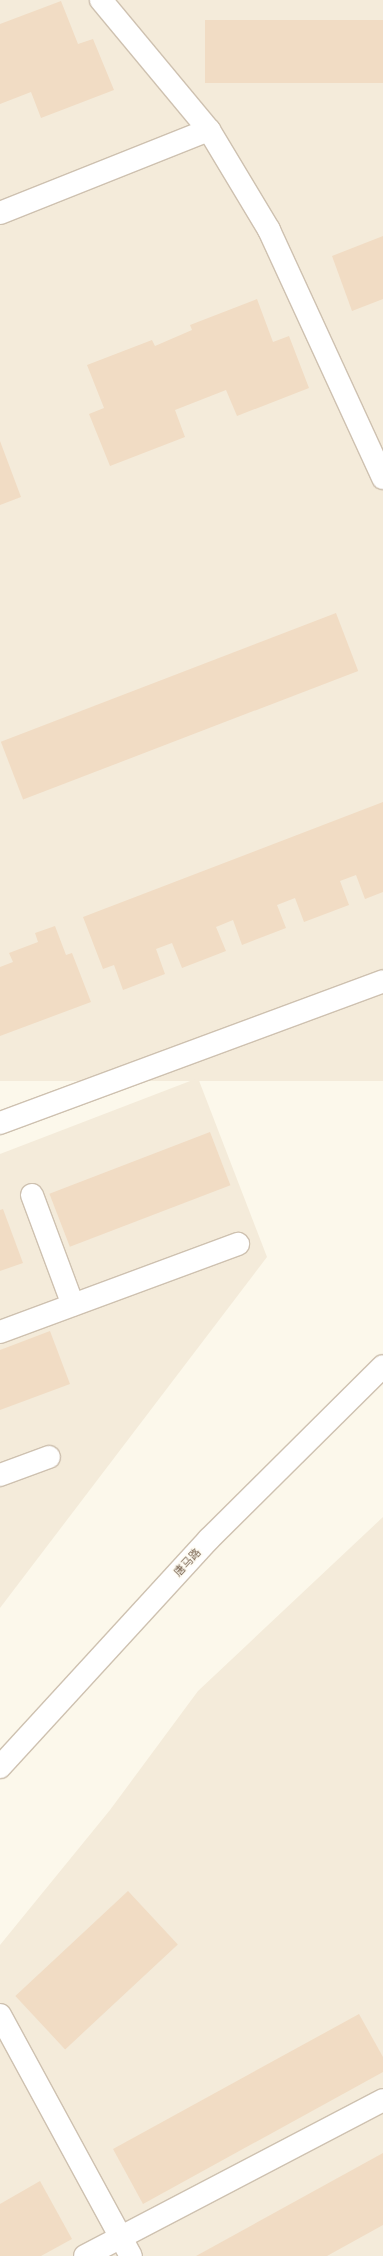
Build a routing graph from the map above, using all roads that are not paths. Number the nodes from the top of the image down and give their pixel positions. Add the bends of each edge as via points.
1 (101, 0) edge
2 (210, 130) junction
3 (0, 213) edge
4 (383, 478) edge
5 (383, 981) edge
6 (0, 1123) edge
7 (32, 1195) dead end
8 (238, 1244) dead end
9 (73, 1305) junction
10 (0, 1332) edge
11 (383, 1366) edge
12 (49, 1457) dead end
13 (0, 1475) edge
14 (0, 1767) edge
15 (0, 2015) edge
16 (383, 2100) edge
17 (126, 2247) edge
18 (85, 2256) edge

1 - 2 street
2 - 3 street
2 - 4 street via 268,230
5 - 6 street
7 - 9 street
8 - 9 street
9 - 10 street
11 - 14 street, 唐马路 via 209,1539
12 - 13 street
15 - 17 street
16 - 17 street
17 - 18 street

